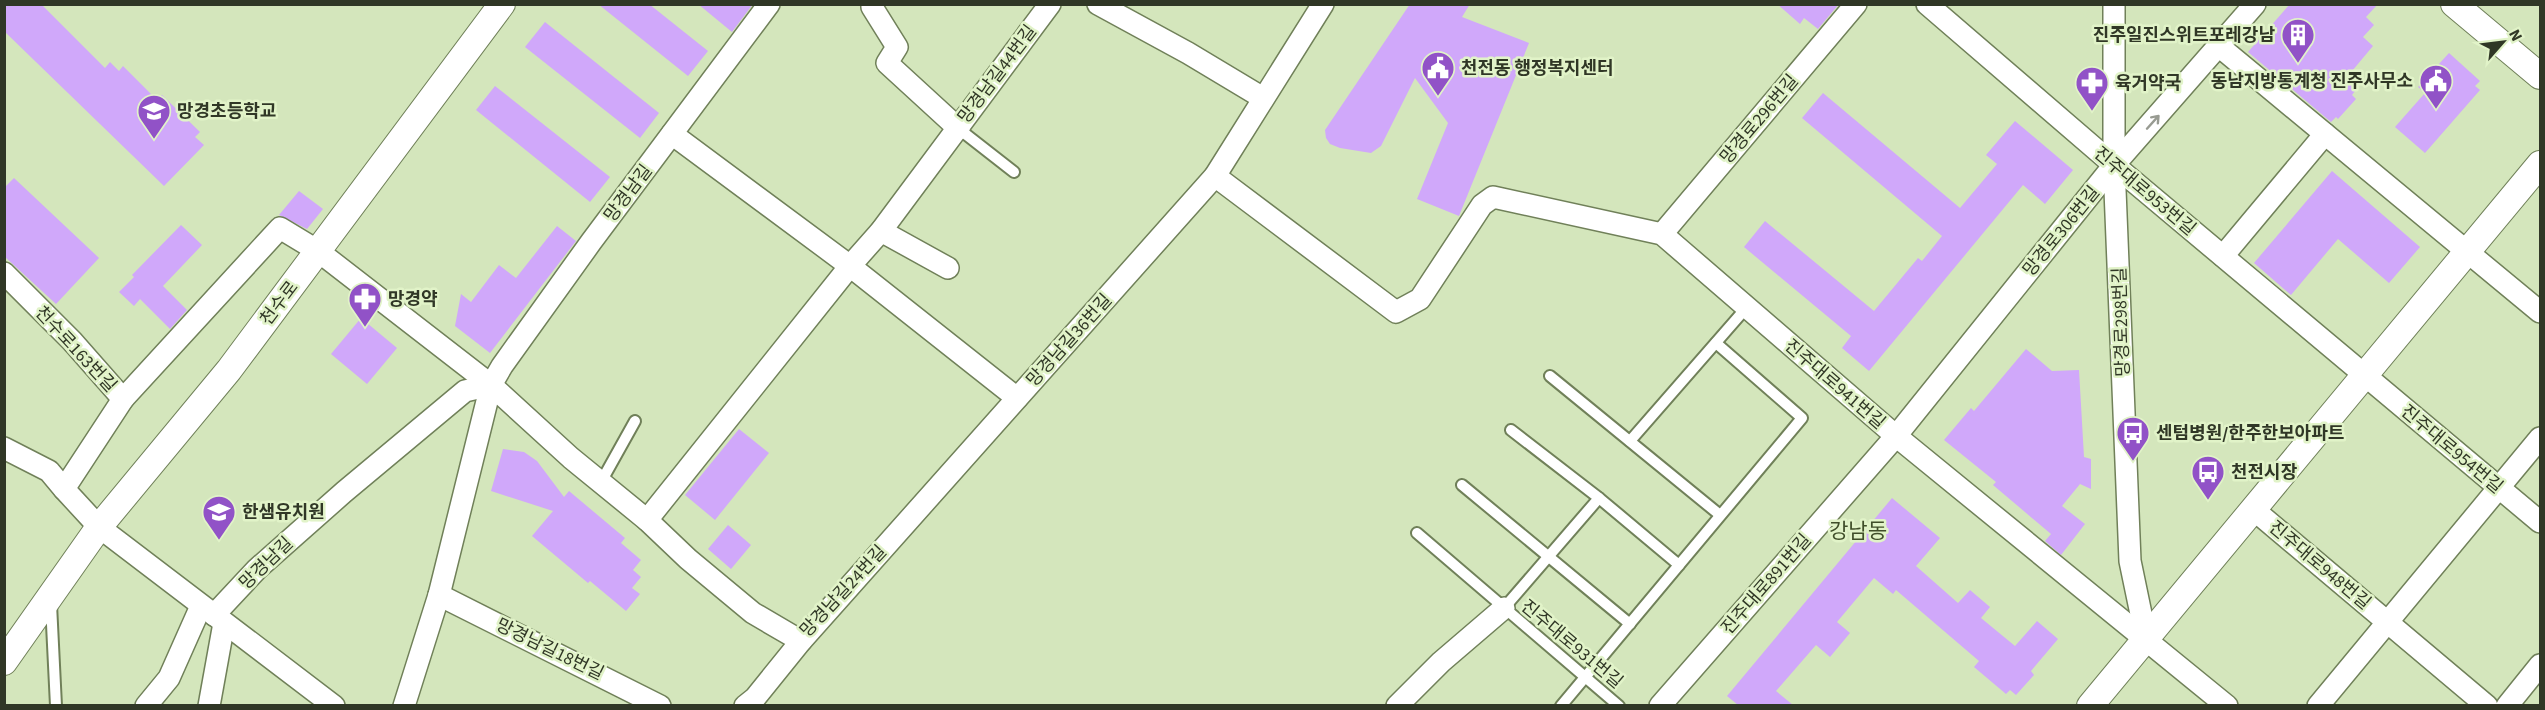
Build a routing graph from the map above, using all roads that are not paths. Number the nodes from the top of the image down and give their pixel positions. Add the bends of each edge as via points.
1 (502, 4) edge
2 (769, 4) edge
3 (873, 4) edge
4 (1050, 4) edge
5 (1098, 4) edge
6 (1323, 4) edge
7 (1856, 4) edge
8 (1927, 4) edge
9 (2114, 4) edge
10 (2256, 4) edge
11 (2454, 4) edge
12 (2220, 46) junction
13 (2541, 76) edge
14 (1263, 98) junction
15 (959, 129) junction
16 (672, 134) junction
17 (2325, 134) junction
18 (2541, 164) edge
19 (2114, 165) junction
20 (1014, 172) dead end
21 (1215, 176) junction
22 (881, 231) junction
23 (1662, 234) junction
24 (318, 251) junction
25 (2468, 253) junction
26 (2223, 256) junction
27 (850, 266) junction
28 (948, 267) dead end
29 (4, 273) edge
30 (1747, 307) junction
31 (2541, 312) edge
32 (1716, 343) junction
33 (2364, 375) junction
34 (1550, 376) dead end
35 (491, 385) junction
36 (1017, 398) junction
37 (123, 399) junction
38 (635, 421) dead end
39 (1511, 430) dead end
40 (1896, 436) junction
41 (2541, 438) edge
42 (1630, 441) junction
43 (4, 448) edge
44 (601, 482) junction
45 (1462, 485) dead end
46 (2499, 487) junction
47 (64, 489) junction
48 (1599, 498) junction
49 (2253, 509) junction
50 (1720, 516) junction
51 (647, 520) junction
52 (2541, 522) edge
53 (99, 526) junction
54 (1418, 533) dead end
55 (1548, 557) junction
56 (1679, 565) junction
57 (439, 595) junction
58 (50, 598) junction
59 (1504, 608) junction
60 (213, 615) junction
61 (2387, 622) junction
62 (1630, 624) junction
63 (2146, 638) junction
64 (801, 641) junction
65 (4, 662) edge
66 (2541, 665) edge
67 (1585, 676) junction
68 (56, 705) edge
69 (146, 705) edge
70 (209, 705) edge
71 (334, 705) edge
72 (404, 705) edge
73 (660, 705) edge
74 (745, 705) edge
75 (1397, 705) edge
76 (1561, 705) edge
77 (1619, 705) edge
78 (1660, 705) edge
79 (2090, 705) edge
80 (2227, 705) edge
81 (2318, 705) edge
82 (2487, 705) edge
83 (2507, 705) edge

1 - 24 street, 천수로
2 - 16 street, 망경남길
3 - 15 street, 망경남길44번길 via 897,47 886,63
4 - 15 street, 망경남길44번길
5 - 14 street
6 - 14 street
7 - 23 street, 망경로296번길
8 - 19 street, 진주대로953번길
9 - 19 street, 망경로298번길
10 - 12 street, 망경로306번길
11 - 13 street
12 - 17 street
19 -> 12 street, 망경로306번길
14 - 21 street, 망경남길36번길
15 - 20 lane
15 - 22 street
16 - 27 street, 망경남길36번길
16 - 35 street, 망경남길
17 - 25 street
17 - 26 street
18 - 25 street
19 - 26 street, 진주대로953번길
19 - 40 street, 망경로306번길
19 - 63 street, 망경로298번길 via 2130,561
21 - 23 street, 진주대로941번길 via 1396,312 1420,299 1482,205 1493,197
21 - 36 street, 망경남길36번길
22 - 27 street
22 - 28 street
23 - 30 street, 진주대로941번길
24 - 35 street
24 - 37 street via 280,228
24 - 53 street, 천수로 via 229,370
25 - 31 street
25 - 33 street
26 - 33 street, 진주대로953번길
27 - 36 street, 망경남길36번길
27 - 51 street
29 - 37 street, 천수로163번길
30 - 32 lane
30 - 40 street, 진주대로941번길
32 - 42 lane
32 - 50 lane via 1802,418
33 - 46 street, 진주대로954번길
33 - 49 street
34 - 42 lane
35 - 44 street, 망경남길24번길
35 - 57 street, 망경남길
35 - 60 street, 망경남길 via 465,391 257,569
36 - 64 street, 망경남길24번길
37 - 47 street, 천수로163번길
38 - 44 lane
39 - 48 lane
40 - 63 street, 진주대로941번길
40 - 78 street, 진주대로891번길
41 - 46 street, 진주대로948번길
42 - 50 lane
43 - 47 street via 49,471
44 - 51 street, 망경남길24번길
45 - 55 lane
46 - 52 street, 진주대로954번길
46 - 61 street, 진주대로948번길
47 - 53 street
48 - 55 lane, 진주대로931번길
48 - 56 lane
49 - 61 street, 진주대로948번길
49 - 63 street
50 - 56 lane
51 - 64 street, 망경남길24번길 via 753,613
53 - 58 street, 천수로
53 - 60 street
54 - 59 lane, 진주대로931번길
55 - 59 lane, 진주대로931번길
55 - 62 lane
56 - 62 lane
57 - 72 street, 망경남길
57 - 73 street, 망경남길18번길
58 - 65 street, 천수로
58 - 68 lane
59 - 67 lane, 진주대로931번길
59 - 75 street
60 - 69 street, 망경남길
60 - 70 street
60 - 71 street
61 - 81 street
61 - 82 street, 진주대로948번길
62 - 67 lane
63 - 79 street
63 - 80 street, 진주대로941번길
64 - 74 street
66 - 83 street
67 - 76 lane
67 - 77 lane, 진주대로931번길

